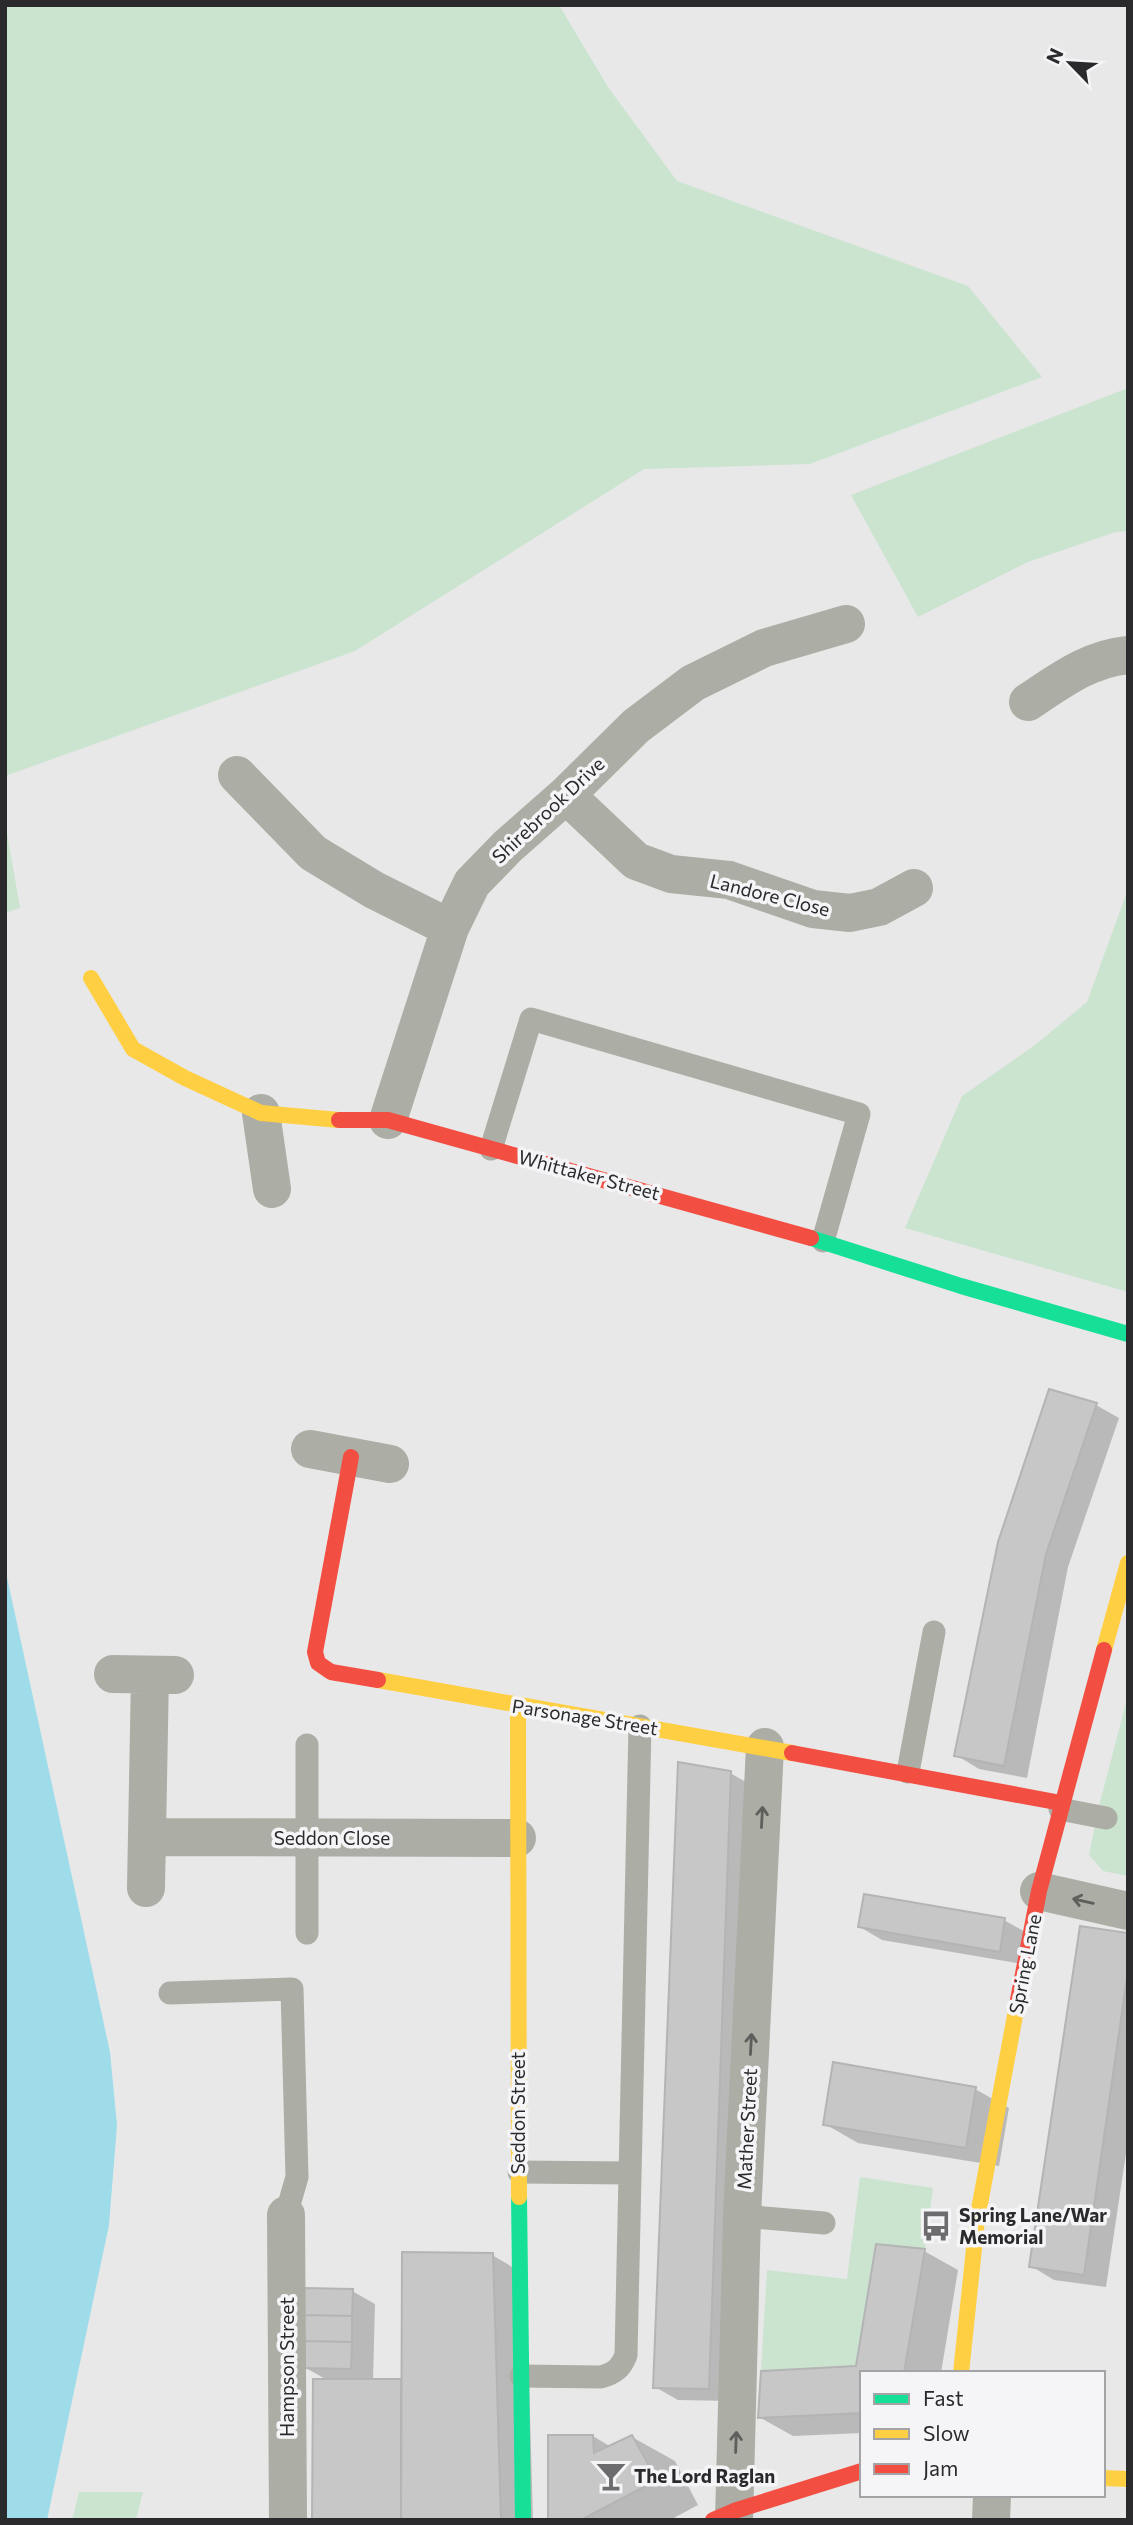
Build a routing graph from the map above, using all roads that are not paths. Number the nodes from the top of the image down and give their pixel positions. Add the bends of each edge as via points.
1 (846, 624) dead end
2 (1128, 655) edge
3 (1028, 702) dead end
4 (237, 775) dead end
5 (565, 795) junction
6 (914, 888) dead end
7 (450, 928) junction
8 (92, 978) dead end
9 (261, 1113) junction
10 (388, 1120) junction
11 (491, 1149) junction
12 (272, 1189) dead end
13 (823, 1241) junction
14 (1128, 1334) edge
15 (310, 1449) dead end
16 (351, 1457) junction
17 (390, 1464) dead end
18 (1128, 1563) edge
19 (934, 1632) dead end
20 (147, 1675) dead end
21 (518, 1707) junction
22 (640, 1726) junction
23 (307, 1745) dead end
24 (765, 1747) junction
25 (908, 1772) junction
26 (1060, 1806) junction
27 (1107, 1818) dead end
28 (147, 1837) junction
29 (307, 1838) junction
30 (517, 1838) junction
31 (146, 1888) dead end
32 (1039, 1891) junction
33 (1128, 1911) edge
34 (307, 1933) dead end
35 (170, 1993) dead end
36 (519, 2172) junction
37 (630, 2173) junction
38 (286, 2215) joint
39 (742, 2216) junction
40 (824, 2223) dead end
41 (961, 2371) edge
42 (521, 2376) junction
43 (860, 2472) edge
44 (1105, 2478) edge
45 (1128, 2479) edge
46 (992, 2497) edge
47 (727, 2517) edge
48 (288, 2520) edge
49 (523, 2520) edge
50 (991, 2520) edge

1 - 5 street, Shirebrook Drive via 764,648 693,682 636,726
2 - 3 street via 1084,666
4 - 7 street via 313,853
5 - 6 street, Landore Close via 636,861 671,874 729,880 813,909 850,913 879,906
5 - 7 street, Shirebrook Drive via 472,883
7 - 10 street, Shirebrook Drive
8 - 9 street, Whittaker Street via 133,1049
9 - 10 street, Whittaker Street
9 - 12 street
10 - 11 street, Whittaker Street
11 - 13 street, Whittaker Street
11 - 13 lane via 531,1019 859,1114
13 - 14 street, Whittaker Street
15 - 16 street
16 - 17 street
16 - 21 street, Parsonage Street via 315,1652 318,1664 331,1672
18 - 26 street, Spring Lane
19 - 25 lane
20 - 28 street
21 - 22 street, Parsonage Street
21 - 30 street, Seddon Street
22 - 24 street, Parsonage Street
22 - 37 lane
23 - 29 lane
24 - 25 street, Parsonage Street
39 -> 24 street, Mather Street
25 - 26 street, Parsonage Street
26 - 27 lane
26 - 32 street, Spring Lane
28 - 29 street, Seddon Close
28 - 31 street
29 - 30 street, Seddon Close
29 - 34 lane
30 - 36 street, Seddon Street
33 -> 32 street
32 - 41 street, Spring Lane via 978,2220
35 - 38 lane via 292,1989 297,2177
36 - 37 lane
36 - 42 street, Seddon Street
37 - 42 lane via 626,2355 622,2366 601,2377
38 - 48 street, Hampson Street
39 - 40 lane
47 -> 39 street, Mather Street
42 - 49 street, Seddon Street
43 - 47 street
44 - 45 street
46 - 50 street

